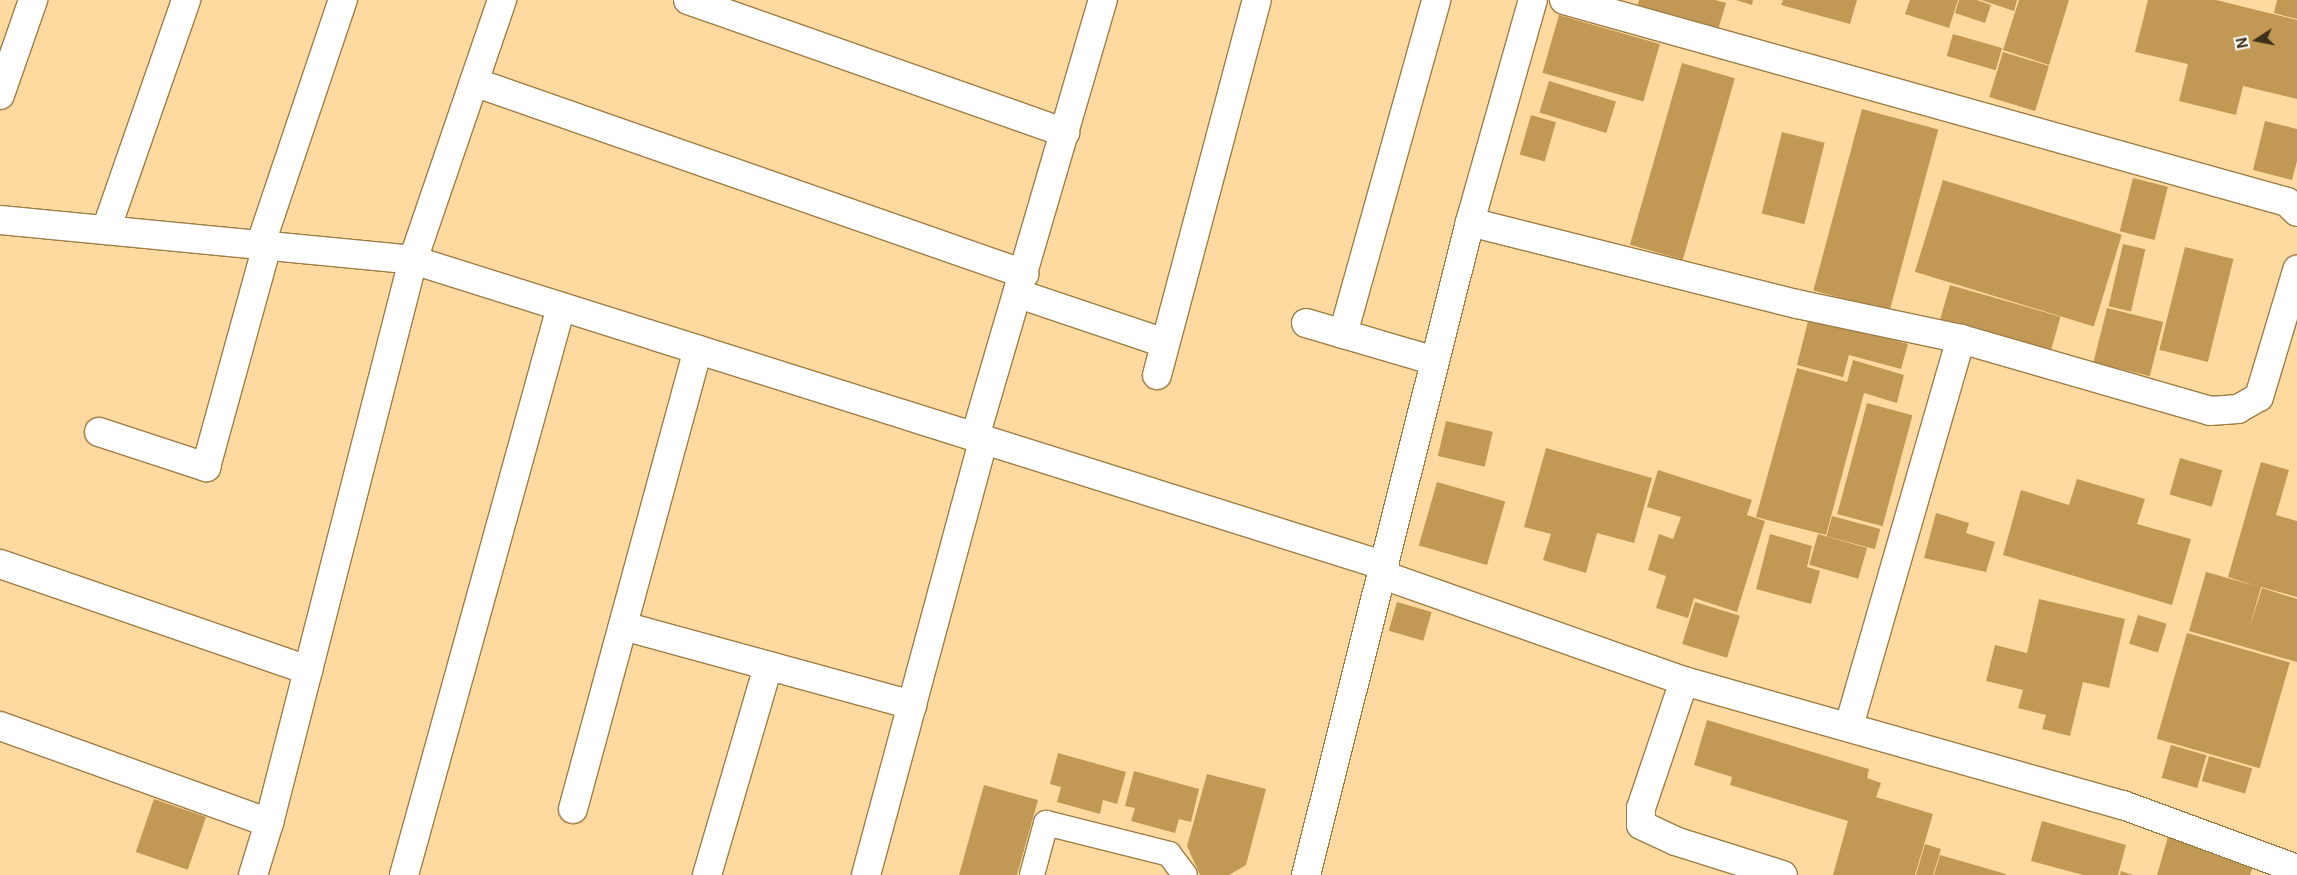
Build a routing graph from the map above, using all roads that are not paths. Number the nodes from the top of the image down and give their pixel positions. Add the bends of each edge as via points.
1 (33, 0) edge
2 (186, 0) edge
3 (343, 0) edge
4 (502, 0) edge
5 (688, 0) edge
6 (1103, 0) edge
7 (1257, 0) edge
8 (1436, 0) edge
9 (1564, 0) edge
10 (1529, 1) edge
11 (474, 82) junction
12 (0, 95) edge
13 (1065, 133) junction
14 (2297, 212) edge
15 (0, 220) edge
16 (1470, 222) junction
17 (106, 230) junction
18 (263, 246) junction
19 (413, 260) junction
20 (2297, 270) edge
21 (1021, 284) junction
22 (561, 307) junction
23 (1306, 323) dead end
24 (1344, 334) junction
25 (1961, 339) junction
26 (1165, 343) junction
27 (698, 350) junction
28 (1435, 361) junction
29 (1156, 375) dead end
30 (99, 432) dead end
31 (979, 439) junction
32 (0, 564) edge
33 (1384, 570) junction
34 (623, 626) junction
35 (768, 666) junction
36 (308, 670) junction
37 (1684, 681) junction
38 (912, 706) junction
39 (0, 726) edge
40 (1849, 726) junction
41 (573, 810) dead end
42 (269, 823) junction
43 (2297, 869) edge
44 (253, 875) edge
45 (404, 875) edge
46 (707, 875) edge
47 (866, 875) edge
48 (1032, 875) edge
49 (1185, 875) edge
50 (1306, 875) edge
51 (1782, 875) edge

1 - 12 street
2 - 17 street
3 - 18 street
4 - 11 street
5 - 13 street
6 - 13 street
7 - 26 street
8 - 24 street
9 - 14 street via 2287,202
10 - 16 street
11 - 19 street
11 - 21 street
13 - 21 street
15 - 17 street
16 - 25 street via 1796,304
16 - 28 street
17 - 18 street
18 - 19 street
18 - 30 street via 206,467
19 - 22 street
19 - 36 street
20 - 25 street via 2259,397 2238,409 2210,411
21 - 26 street
21 - 31 street
22 - 27 street
22 - 45 street
23 - 24 street
24 - 28 street
25 - 40 street
26 - 29 street
27 - 31 street
27 - 34 street
28 - 33 street
31 - 33 street
31 - 38 street
32 - 36 street
33 - 37 street
33 - 50 street
34 - 35 street
34 - 41 street
35 - 38 street
35 - 46 street
36 - 42 street
37 - 40 street
37 - 51 street via 1641,808 1641,825 1676,841
38 - 47 street
39 - 42 street
40 - 43 street via 2123,805
42 - 44 street
48 - 49 street via 1046,823 1169,854

